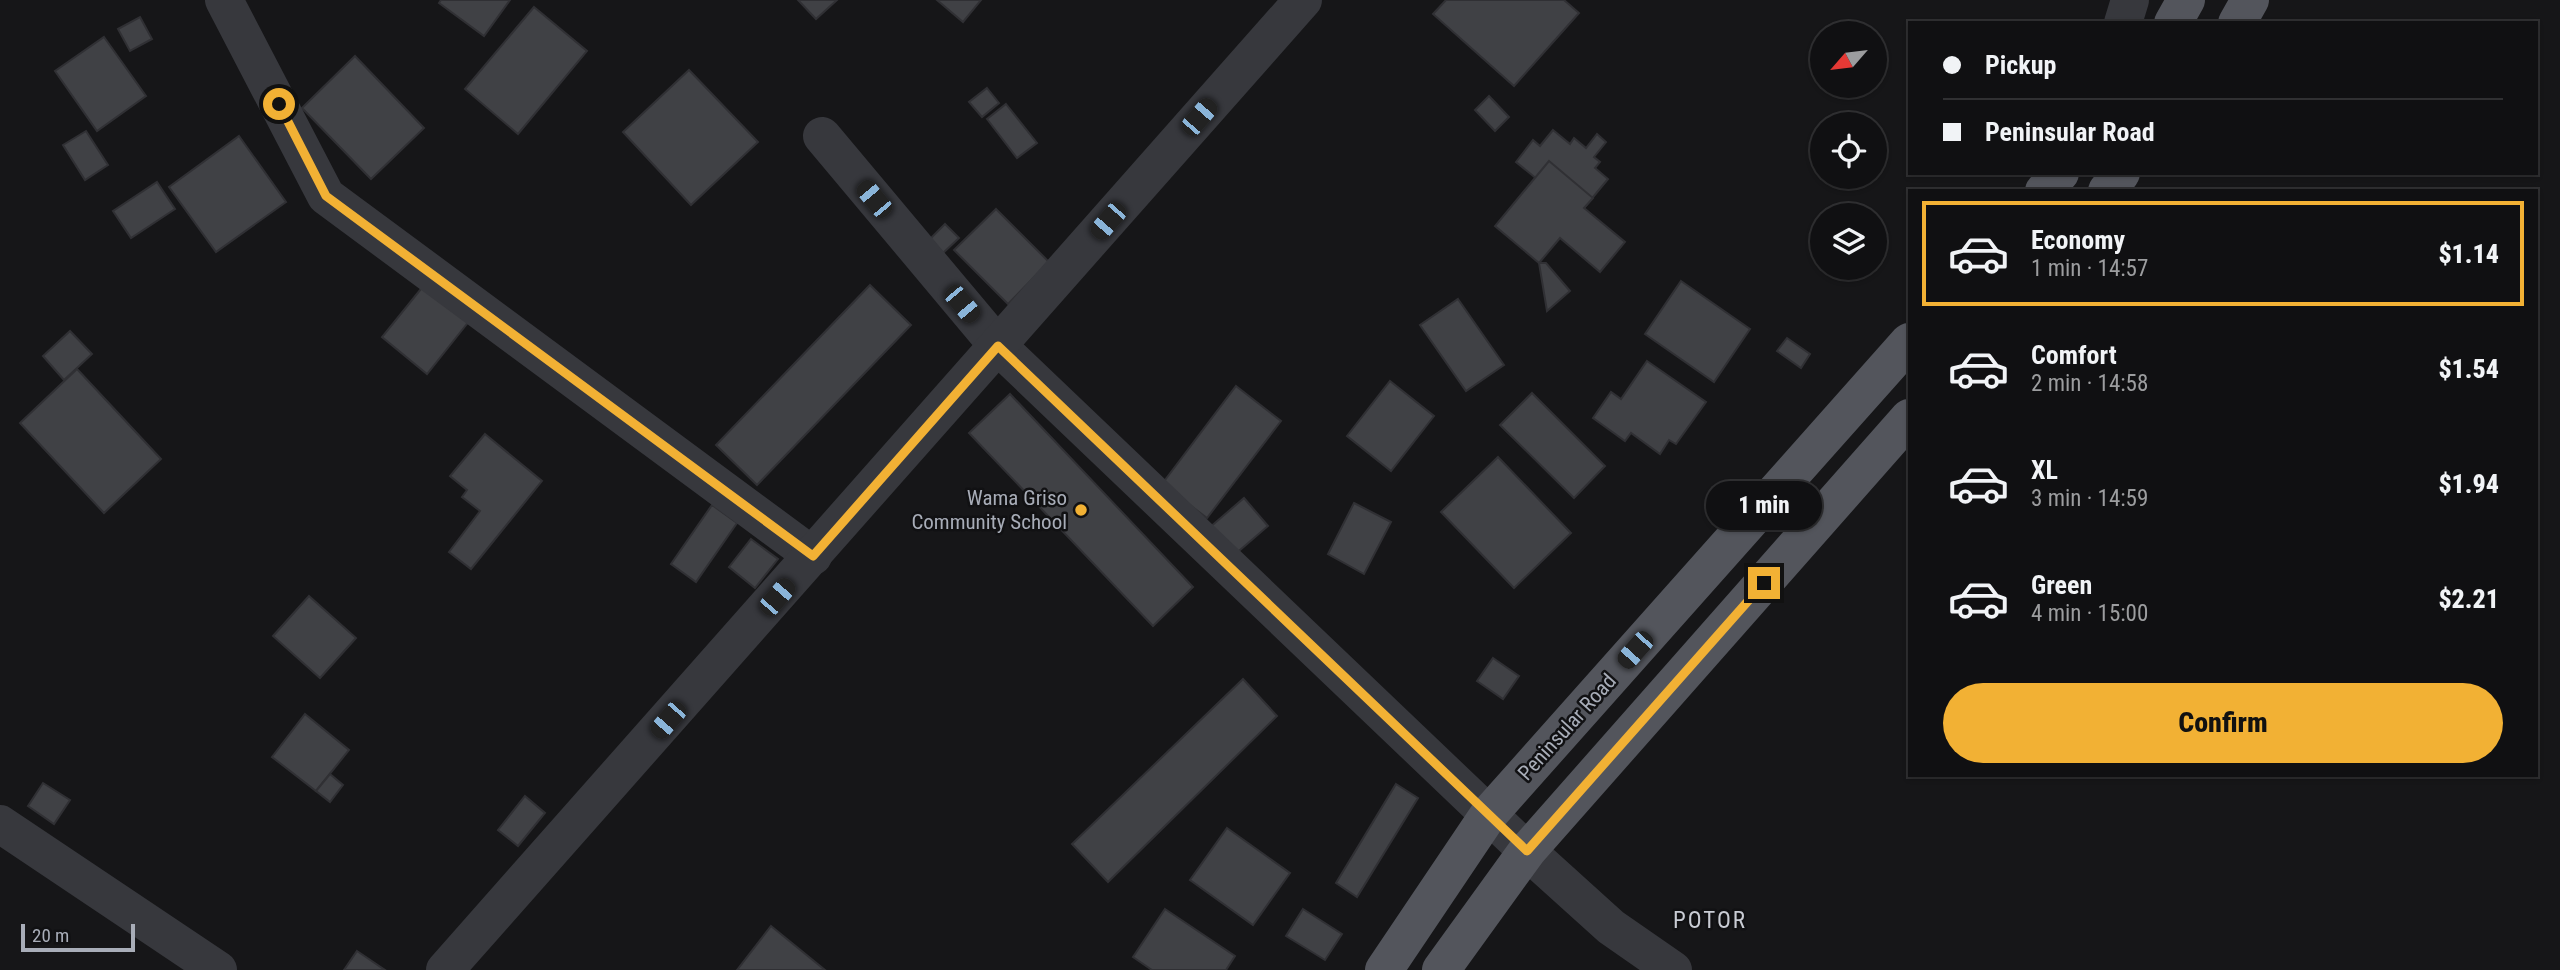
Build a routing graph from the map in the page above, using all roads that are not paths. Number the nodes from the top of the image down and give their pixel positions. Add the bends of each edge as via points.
1 (224, 0) edge
2 (2130, 0) edge
3 (2186, 0) edge
4 (2250, 0) edge
5 (1290, 4) edge
6 (2124, 21) edge
7 (2174, 21) edge
8 (2238, 21) edge
9 (822, 136) dead end
10 (2058, 175) edge
11 (2119, 175) edge
12 (2046, 189) edge
13 (2109, 189) edge
14 (1908, 343) edge
15 (998, 346) junction
16 (1908, 419) edge
17 (813, 556) junction
18 (1489, 814) junction
19 (0, 824) edge
20 (1527, 851) junction
21 (218, 970) edge
22 (445, 970) edge
23 (1384, 970) edge
24 (1441, 970) edge
25 (1673, 970) edge

1 - 17 street via 326,196
2 - 6 street
3 - 7 main road
4 - 8 main road
5 - 15 street
9 - 15 street
10 - 12 main road
11 - 13 main road
14 - 18 main road, Peninsular Road
15 - 17 street
15 - 18 street
16 - 20 main road
17 - 22 street
18 - 20 street
18 - 23 main road, Peninsular Road
19 - 21 street
20 - 24 main road
20 - 25 street via 1611,926

